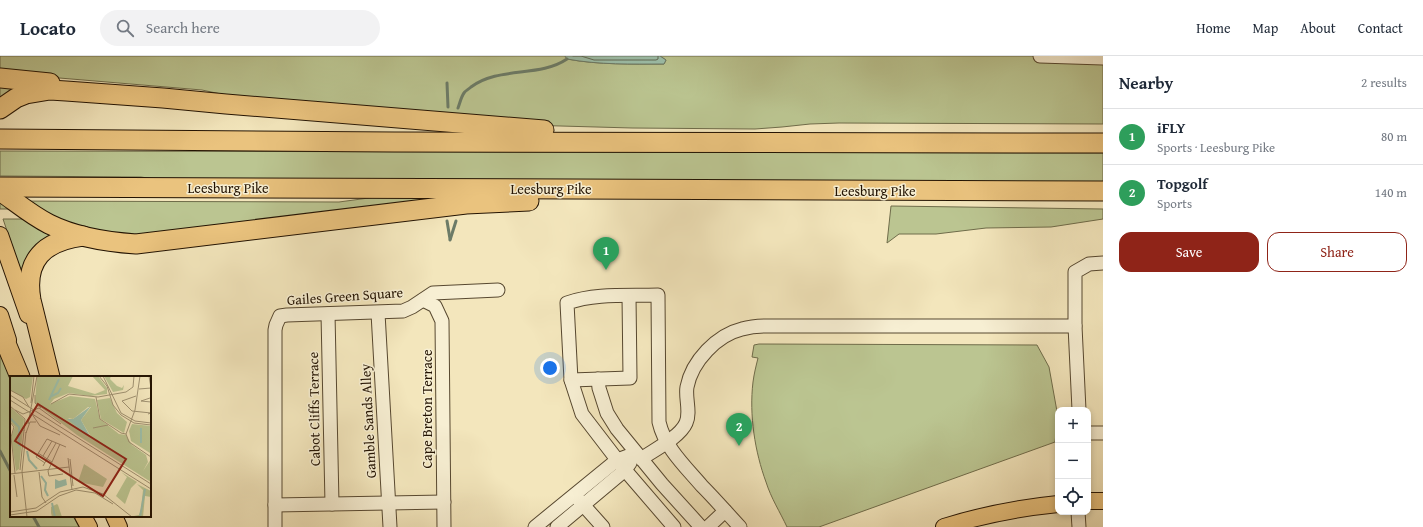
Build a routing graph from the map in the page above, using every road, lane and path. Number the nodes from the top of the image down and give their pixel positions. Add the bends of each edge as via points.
1 (1040, 56) edge
2 (1103, 58) edge
3 (0, 78) edge
4 (108, 93) junction
5 (0, 109) edge
6 (0, 139) edge
7 (735, 142) junction
8 (1103, 142) edge
9 (0, 187) edge
10 (0, 190) edge
11 (751, 190) junction
12 (1103, 191) edge
13 (0, 235) edge
14 (83, 236) junction
15 (1103, 263) edge
16 (498, 290) dead end
17 (629, 296) junction
18 (423, 300) junction
19 (378, 313) junction
20 (328, 314) junction
21 (0, 315) edge
22 (1075, 326) junction
23 (0, 329) edge
24 (20, 376) edge
25 (20, 376) edge
26 (50, 376) edge
27 (50, 376) edge
28 (598, 379) junction
29 (571, 380) junction
30 (1079, 407) edge
31 (1103, 433) edge
32 (1091, 434) edge
33 (666, 441) junction
34 (639, 456) junction
35 (621, 465) junction
36 (579, 500) junction
37 (1091, 501) edge
38 (1103, 501) edge
39 (444, 502) junction
40 (388, 503) junction
41 (332, 504) junction
42 (1055, 504) edge
43 (275, 505) junction
44 (725, 511) junction
45 (1078, 515) edge
46 (84, 517) edge
47 (114, 517) edge
48 (89, 527) edge
49 (119, 527) edge
50 (275, 527) edge
51 (390, 527) edge
52 (444, 527) edge
53 (535, 527) edge
54 (557, 527) edge
55 (603, 527) edge
56 (674, 527) edge
57 (701, 527) edge
58 (708, 527) edge
59 (740, 527) edge
60 (944, 527) edge
61 (1079, 527) edge

1 - 2 street
3 - 4 highway
4 - 5 highway via 37,91 16,98
4 - 7 highway via 596,134
6 - 7 highway
7 - 8 highway
9 - 11 highway, Leesburg Pike
10 - 14 highway via 50,225
11 - 12 highway, Leesburg Pike
11 - 14 highway via 466,204 136,244
13 - 27 main road
14 - 26 highway via 60,240 51,245 37,258 32,268 29,288
15 - 22 street via 1089,264 1075,272
16 - 18 street, Gailes Green Square via 440,292 433,293
17 - 28 street via 630,378
17 - 29 street via 583,298 567,303
17 - 33 street via 658,295 659,422
18 - 19 street, Gailes Green Square via 403,311
18 - 39 street, Cape Breton Terrace via 435,306 442,321
19 - 20 street, Gailes Green Square
19 - 40 street, Gamble Sands Alley
20 - 41 street, Cabot Cliffs Terrace
20 - 43 street, Gailes Green Square via 280,316 276,325
21 - 24 main road
22 - 30 street
22 - 33 street via 766,326 741,329 725,336 714,345 693,369 687,387 687,422 682,430
23 - 25 highway
28 - 29 street
28 - 34 street via 607,413
29 - 35 street via 582,414
31 - 32 street
33 - 34 street
33 - 44 street
34 - 35 street
34 - 57 street
35 - 36 street
35 - 56 street
36 - 53 street
36 - 54 street
36 - 55 street
37 - 38 main road
39 - 40 street
39 - 52 street, Cape Breton Terrace
40 - 41 street
40 - 51 street, Gamble Sands Alley
41 - 43 street
42 - 60 main road via 979,516
43 - 50 street, Gailes Green Square
44 - 58 street
44 - 59 street
45 - 61 street
46 - 48 main road
47 - 49 main road

